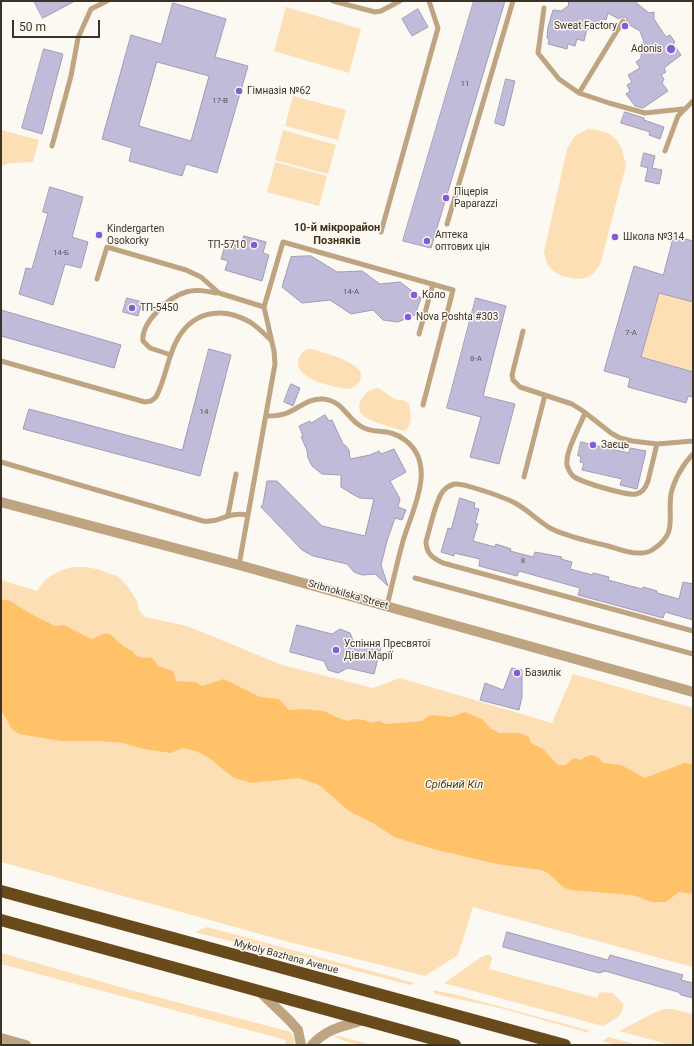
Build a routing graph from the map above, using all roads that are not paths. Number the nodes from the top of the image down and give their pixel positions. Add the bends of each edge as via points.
1 (107, 1) edge
2 (333, 1) edge
3 (400, 1) edge
4 (429, 1) edge
5 (513, 1) edge
6 (544, 8) dead end
7 (623, 21) dead end
8 (579, 93) junction
9 (693, 101) edge
10 (683, 109) junction
11 (52, 146) dead end
12 (665, 152) dead end
13 (447, 224) dead end
14 (381, 232) dead end
15 (97, 279) dead end
16 (433, 284) junction
17 (219, 293) junction
18 (264, 307) junction
19 (522, 331) dead end
20 (419, 334) dead end
21 (271, 341) junction
22 (171, 355) junction
23 (1, 361) edge
24 (546, 395) junction
25 (423, 406) dead end
26 (585, 413) junction
27 (266, 416) junction
28 (693, 441) edge
29 (657, 444) junction
30 (693, 454) edge
31 (1, 462) edge
32 (236, 474) dead end
33 (524, 477) dead end
34 (1, 502) edge
35 (228, 515) junction
36 (248, 516) junction
37 (239, 565) junction
38 (415, 578) dead end
39 (387, 606) junction
40 (693, 631) edge
41 (693, 654) edge
42 (693, 692) edge
43 (1, 891) edge
44 (1, 920) edge
45 (261, 993) junction
46 (364, 1020) junction
47 (1, 1038) edge
48 (26, 1045) edge
49 (301, 1045) edge
50 (312, 1045) edge
51 (455, 1045) edge
52 (565, 1045) edge

1 - 11 lane via 91,9 78,38 71,76
2 - 3 lane via 375,12
4 - 14 lane via 438,28
5 - 13 lane
6 - 8 lane via 538,53 559,79
7 - 8 lane
8 - 10 lane via 645,113
9 - 10 lane
10 - 12 lane
15 - 17 lane via 107,247 201,276
16 - 18 lane via 284,242
16 - 20 lane
16 - 25 lane via 453,290
17 - 18 lane
17 - 22 lane via 198,290 176,296 152,318 144,331 143,340 150,348
18 - 21 lane
19 - 24 lane via 512,370 513,380 520,387
21 - 22 lane via 239,316 214,312 192,322 176,343
21 - 27 lane via 275,364
22 - 23 lane via 156,397 145,402
24 - 26 lane via 572,404
24 - 33 lane
26 - 29 lane via 620,438
26 - 29 lane via 571,448 568,466 573,476 585,482 631,494 640,492 648,481
27 - 36 lane
27 - 39 lane via 288,413 318,399 331,401 343,408 364,428 398,435 416,452 420,468 420,490
28 - 29 lane
30 - 40 lane via 682,469 671,493 670,529 665,538 650,551 626,551 568,535 550,528 515,503 456,484 449,486 439,498 426,548 435,559 443,562
31 - 35 lane via 203,521 215,521
32 - 35 lane
34 - 37 street, Sribnokilska Street
35 - 36 lane
36 - 37 lane
37 - 39 street, Sribnokilska Street
38 - 41 lane
39 - 42 street, Sribnokilska Street
43 - 52 highway, Mykoly Bazhana Avenue
44 - 45 highway
45 - 46 highway
45 - 49 street via 298,1030
46 - 50 street via 330,1030
46 - 51 highway
47 - 48 street

